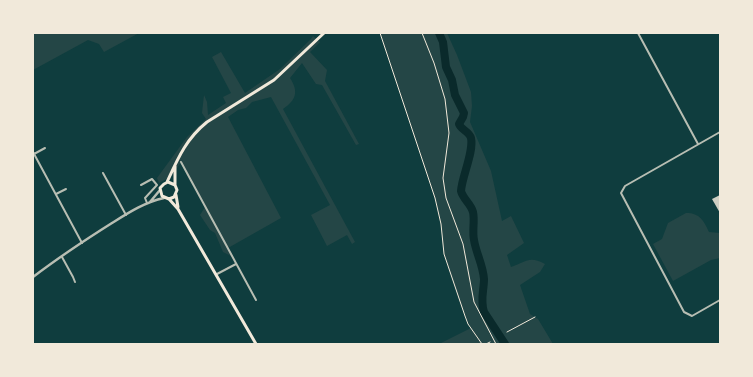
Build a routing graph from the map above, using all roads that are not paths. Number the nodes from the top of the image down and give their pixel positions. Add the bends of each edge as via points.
1 (324, 33) edge
2 (638, 33) edge
3 (720, 132) edge
4 (698, 144) junction
5 (45, 148) dead end
6 (34, 153) edge
7 (181, 162) dead end
8 (175, 164) junction
9 (104, 173) dead end
10 (167, 182) junction
11 (141, 185) dead end
12 (175, 185) junction
13 (66, 189) dead end
14 (160, 190) junction
15 (56, 194) junction
16 (176, 195) junction
17 (164, 198) junction
18 (169, 199) junction
19 (148, 202) junction
20 (178, 209) junction
21 (126, 214) junction
22 (82, 243) junction
23 (62, 257) junction
24 (236, 264) junction
25 (216, 274) junction
26 (33, 277) edge
27 (75, 282) dead end
28 (256, 300) dead end
29 (720, 300) edge
30 (256, 344) edge

1 - 8 main road via 274,80 199,128
2 - 4 street
3 - 4 street
4 - 29 street via 622,188 621,196 685,314 693,315
5 - 6 street
6 - 15 street
7 - 24 street
8 - 10 main road
8 - 12 main road
9 - 21 street
10 - 12 main road
10 - 14 main road
11 - 19 street via 152,179 157,185 145,198
12 - 16 main road
13 - 15 street
14 - 17 main road
14 - 19 street
15 - 22 street
16 - 18 main road
16 - 20 main road
17 - 18 main road
17 - 19 street
18 - 20 main road
19 - 21 street
20 - 25 main road
21 - 22 street
22 - 23 street
23 - 26 street
23 - 27 street
24 - 25 street
24 - 28 street
25 - 30 main road

